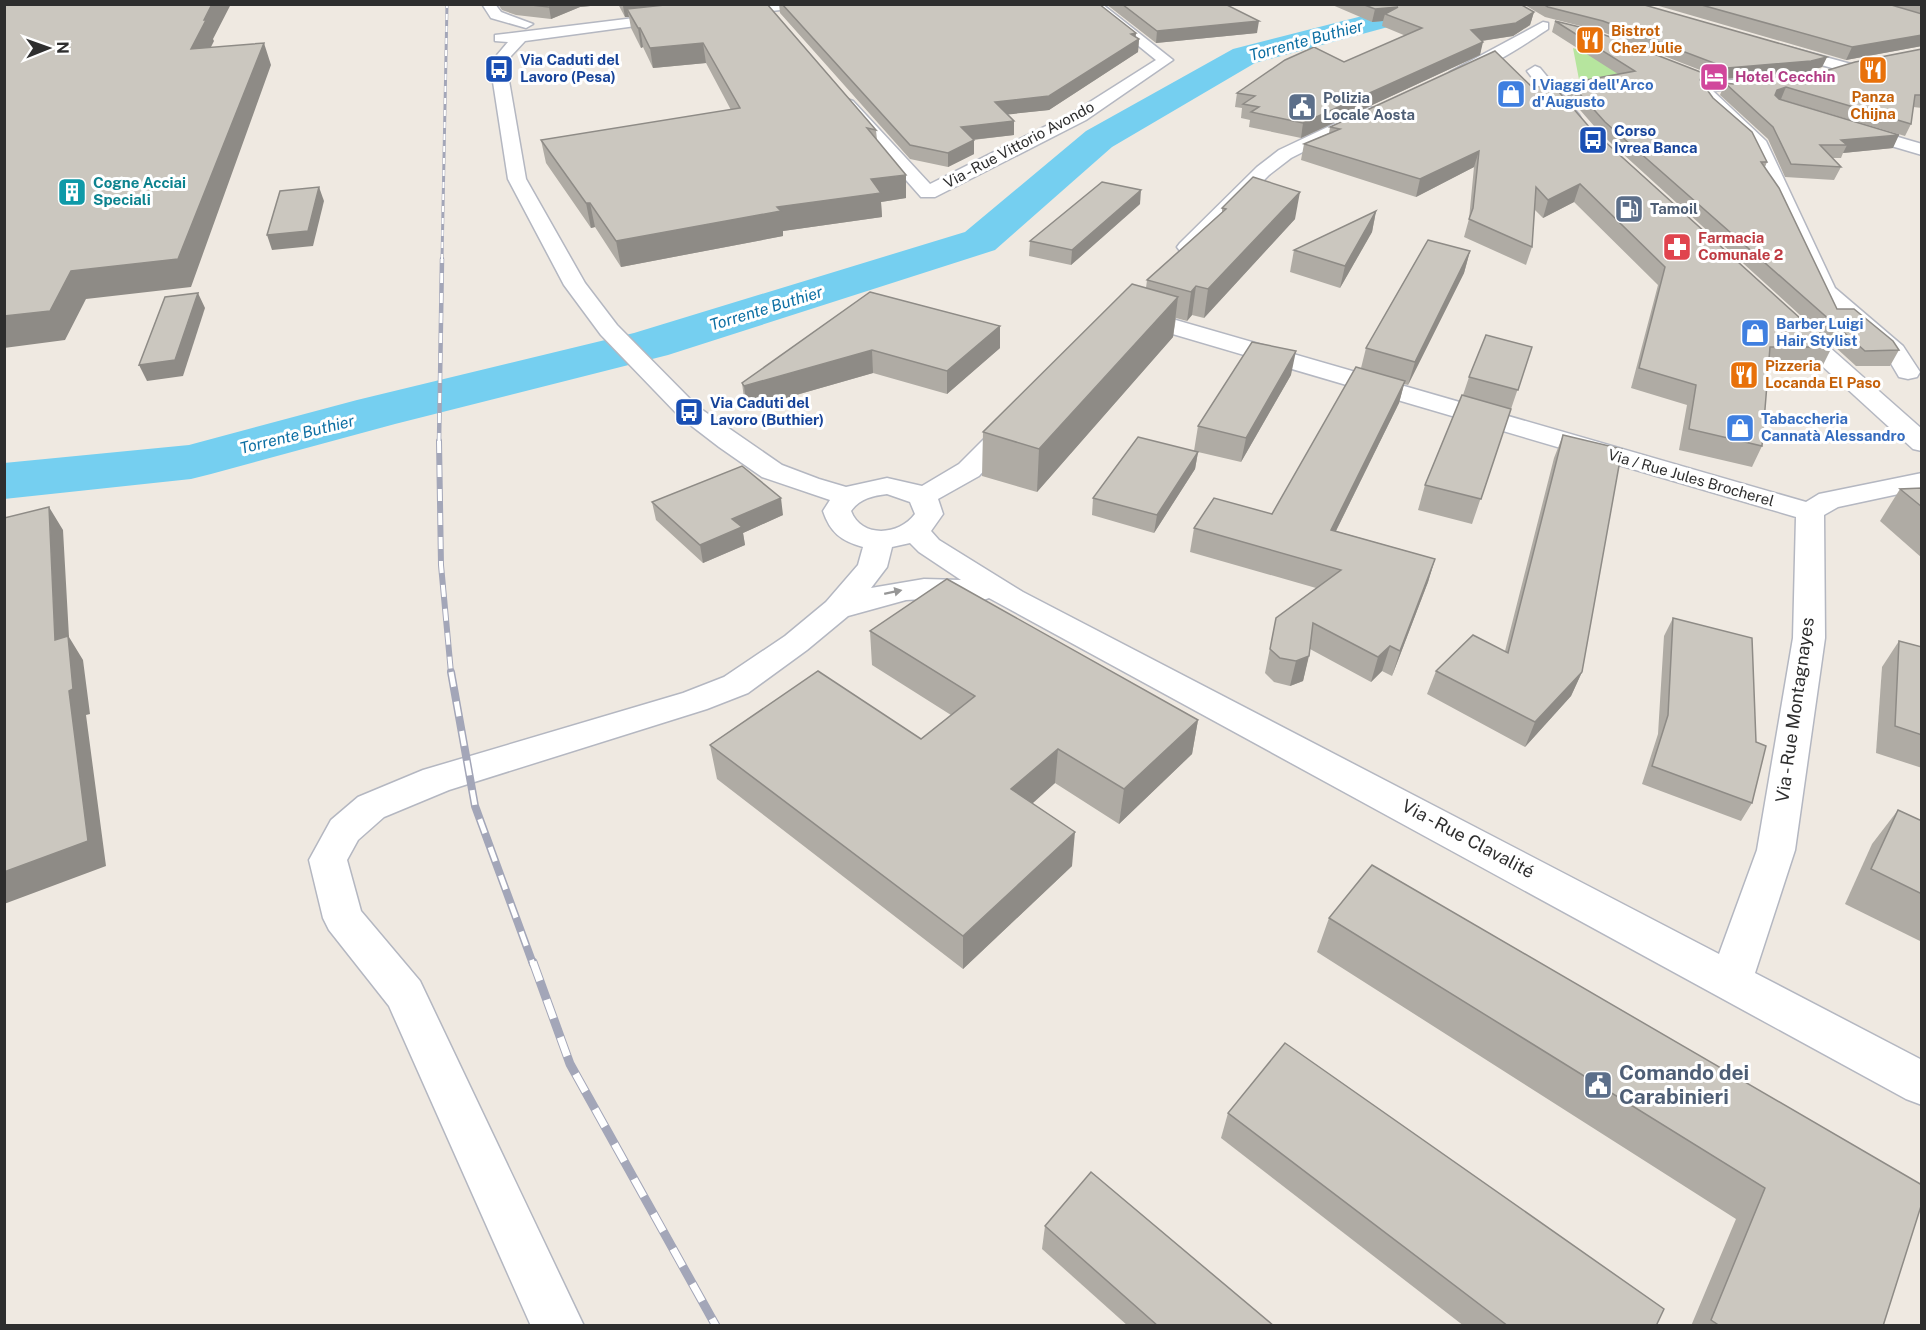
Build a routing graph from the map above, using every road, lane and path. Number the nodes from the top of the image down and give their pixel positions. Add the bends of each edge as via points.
1 (799, 4) edge
2 (1093, 4) edge
3 (764, 6) edge
4 (482, 10) edge
5 (717, 13) edge
6 (684, 16) edge
7 (781, 26) edge
8 (531, 30) junction
9 (492, 33) junction
10 (1545, 42) dead end
11 (1768, 45) edge
12 (1468, 68) junction
13 (499, 69) junction
14 (1700, 76) edge
15 (1818, 76) edge
16 (1443, 79) edge
17 (1797, 80) edge
18 (1725, 87) junction
19 (833, 88) edge
20 (1745, 95) edge
21 (1763, 100) edge
22 (1390, 102) edge
23 (1833, 123) edge
24 (1587, 134) edge
25 (1922, 150) edge
26 (1172, 262) edge
27 (1125, 309) edge
28 (1782, 316) edge
29 (1836, 366) junction
30 (1915, 375) edge
31 (1026, 412) edge
32 (1922, 443) edge
33 (1922, 481) edge
34 (848, 496) junction
35 (922, 497) junction
36 (1810, 512) junction
37 (898, 535) junction
38 (1012, 598) junction
39 (837, 609) junction
40 (1731, 980) junction
41 (1922, 1084) edge
42 (558, 1326) edge

1 - 3 street
2 - 19 street, Via - Rue Vittorio Avondo via 1166,60 1080,116 928,193
3 - 5 street
3 - 7 street
4 - 8 street
4 - 9 street
6 - 8 street
8 - 9 street
8 - 13 street via 504,55
9 - 13 street via 493,63
10 - 12 street via 1542,20 1497,54
11 - 15 street via 1851,66
12 - 16 street
12 - 24 street via 1530,64
13 - 34 street via 517,179 575,285 609,330 689,412 772,471
14 - 18 street
17 - 18 street
18 - 30 street via 1708,87 1705,91 1710,100 1757,141 1826,291 1895,351
20 - 21 street
22 - 26 street via 1278,159
23 - 25 street
27 - 36 street, Via / Rue Jules Brocherel
28 - 29 street
29 - 30 street
29 - 32 street
31 - 35 street via 969,470
33 - 36 street via 1829,500
34 - 35 street via 859,490 886,486
34 - 37 street via 837,512 844,527 865,538
35 - 37 street via 929,514
36 - 40 street, Via - Rue Montagnayes via 1809,638 1776,850
37 - 38 street via 929,546
37 - 39 street
39 -> 38 street via 907,589 974,591
38 - 40 street, Via - Rue Clavalité
39 - 42 street via 736,685 436,780 371,807 344,830 328,860 343,918 405,994
40 - 41 street, Via - Rue Clavalité

